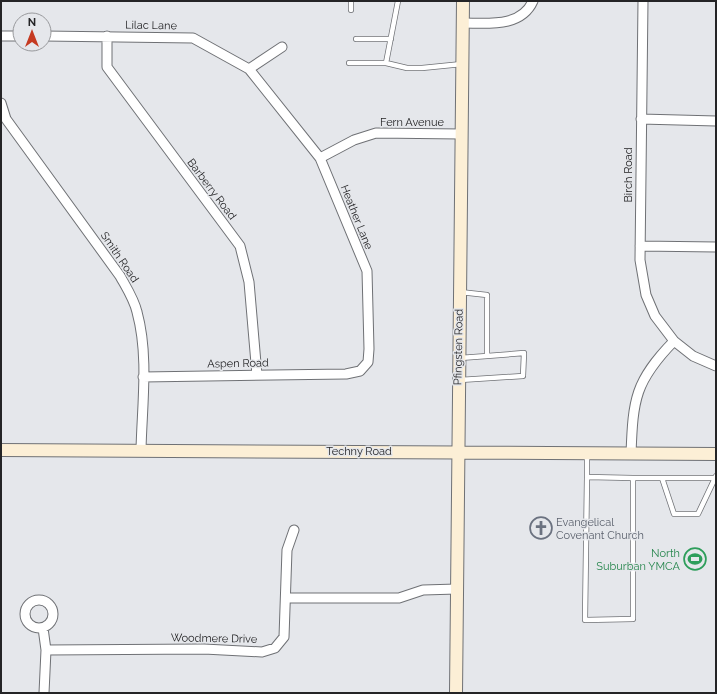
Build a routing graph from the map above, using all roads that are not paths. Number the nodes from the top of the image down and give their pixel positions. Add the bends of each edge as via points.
1 (351, 1) edge
2 (398, 1) edge
3 (463, 1) edge
4 (533, 1) edge
5 (643, 1) edge
6 (351, 10) dead end
7 (463, 23) junction
8 (1, 36) edge
9 (12, 36) edge
10 (52, 36) edge
11 (107, 36) junction
12 (356, 39) dead end
13 (391, 39) junction
14 (282, 48) dead end
15 (349, 63) dead end
16 (386, 63) junction
17 (462, 64) junction
18 (249, 69) junction
19 (1, 103) edge
20 (641, 119) junction
21 (716, 121) edge
22 (461, 134) junction
23 (320, 158) junction
24 (640, 246) junction
25 (716, 247) edge
26 (459, 292) junction
27 (674, 341) junction
28 (487, 356) junction
29 (458, 358) junction
30 (716, 366) edge
31 (334, 374) joint
32 (257, 375) junction
33 (142, 377) junction
34 (458, 380) junction
35 (1, 450) edge
36 (141, 450) junction
37 (457, 452) junction
38 (588, 454) junction
39 (631, 454) junction
40 (716, 454) edge
41 (587, 477) junction
42 (716, 477) edge
43 (633, 478) junction
44 (662, 478) junction
45 (294, 530) dead end
46 (457, 589) junction
47 (286, 598) junction
48 (43, 628) dead end
49 (46, 650) junction
50 (44, 693) edge
51 (456, 693) edge

1 - 6 lane
2 - 13 lane
3 - 7 main road, Pfingsten Road
4 - 7 street via 521,17 497,23
5 - 20 street, Birch Road
7 - 17 main road, Pfingsten Road
8 - 9 street
10 - 11 street, Lilac Lane
11 - 18 street, Lilac Lane via 193,38
11 - 32 street, Barberry Road via 107,67 240,246 249,282
12 - 13 lane
13 - 16 lane
14 - 18 street
15 - 16 lane
16 - 17 lane via 407,68
17 - 22 main road, Pfingsten Road
18 - 23 street, Heather Lane
19 - 33 street, Smith Road via 6,120 120,276 131,296 137,311 143,348
20 - 21 street
20 - 24 street, Birch Road
22 - 23 street, Fern Avenue via 376,133 354,140
22 - 26 main road, Pfingsten Road
23 - 31 street, Heather Lane via 367,271 370,349 368,362 355,374
24 - 25 street
24 - 27 street, Birch Road via 646,295 655,316
26 - 28 lane via 487,295
26 - 29 main road, Pfingsten Road
27 - 30 street, Birch Road via 693,356
27 - 39 street via 655,360 642,381 632,414
28 - 29 lane
28 - 34 lane via 524,354 523,376
29 - 34 main road, Pfingsten Road
31 - 32 street, Aspen Road
32 - 33 street, Aspen Road
33 - 36 street, Smith Road
34 - 37 main road, Pfingsten Road
35 - 36 main road, Techny Road
36 - 37 main road, Techny Road
37 - 38 main road, Techny Road
37 - 46 main road, Pfingsten Road
38 - 39 main road, Techny Road
38 - 41 lane
39 - 40 main road, Techny Road
41 - 43 lane
41 - 43 lane via 585,620 632,619
42 - 44 lane
42 - 44 lane via 698,514 674,514
43 - 44 lane
45 - 47 street, Woodmere Drive via 287,550
46 - 47 street via 423,590 398,598
46 - 51 main road, Pfingsten Road
47 - 49 street, Woodmere Drive via 284,637 275,648 262,652 204,649
48 - 49 street
49 - 50 street

